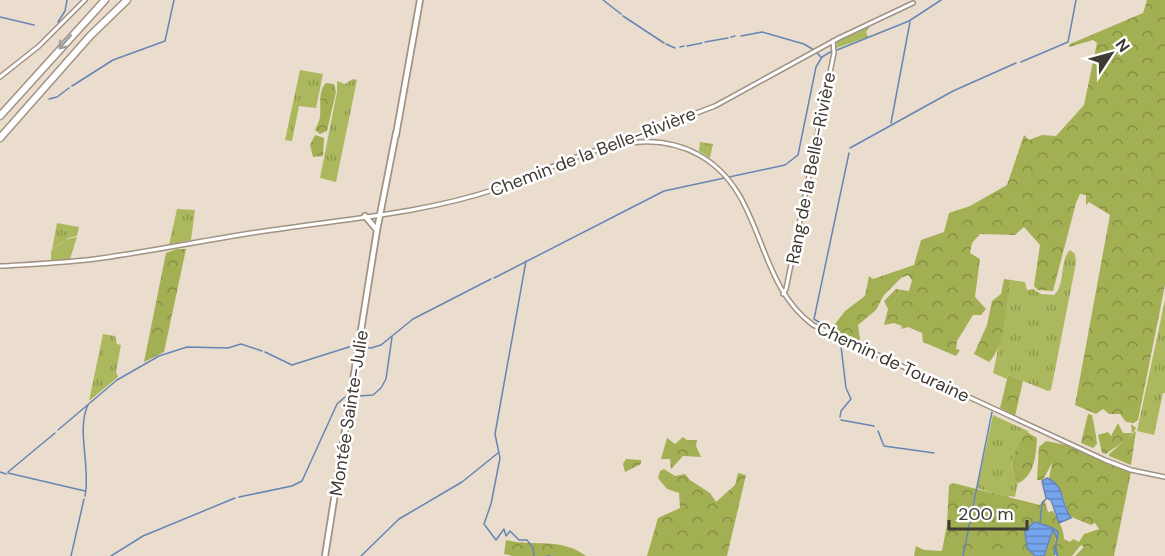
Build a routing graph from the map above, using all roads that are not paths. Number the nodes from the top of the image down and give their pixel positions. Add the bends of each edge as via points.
1 (85, 0) edge
2 (105, 0) edge
3 (127, 0) edge
4 (420, 0) edge
5 (913, 3) dead end
6 (833, 41) junction
7 (0, 77) edge
8 (21, 115) junction
9 (0, 116) edge
10 (0, 138) edge
11 (632, 141) junction
12 (0, 144) edge
13 (381, 214) junction
14 (365, 216) junction
15 (377, 230) junction
16 (0, 266) edge
17 (371, 270) junction
18 (783, 294) junction
19 (1165, 477) edge
20 (325, 556) edge

1 - 7 street via 43,43
2 -> 9 highway
3 - 8 highway
4 - 13 main road, Montée Sainte-Julie
5 - 6 street, Chemin de la Belle-Rivière
6 - 11 street, Chemin de la Belle-Rivière via 752,87 638,135
6 - 18 street, Rang de la Belle-Rivière via 835,48 807,196
8 - 10 highway
8 - 12 highway
11 - 13 street, Chemin de la Belle-Rivière via 479,195
11 - 18 street, Chemin de Touraine via 685,148 726,175 746,205
13 - 14 street, Chemin de la Belle-Rivière
13 - 15 main road, Montée Sainte-Julie
13 - 17 main road, Montée Sainte-Julie
14 - 15 main road
14 - 16 street, Chemin de la Belle-Rivière via 96,259
15 - 17 main road, Montée Sainte-Julie
17 - 20 main road, Montée Sainte-Julie
18 - 19 street, Chemin de Touraine via 810,323 833,336 1110,462

